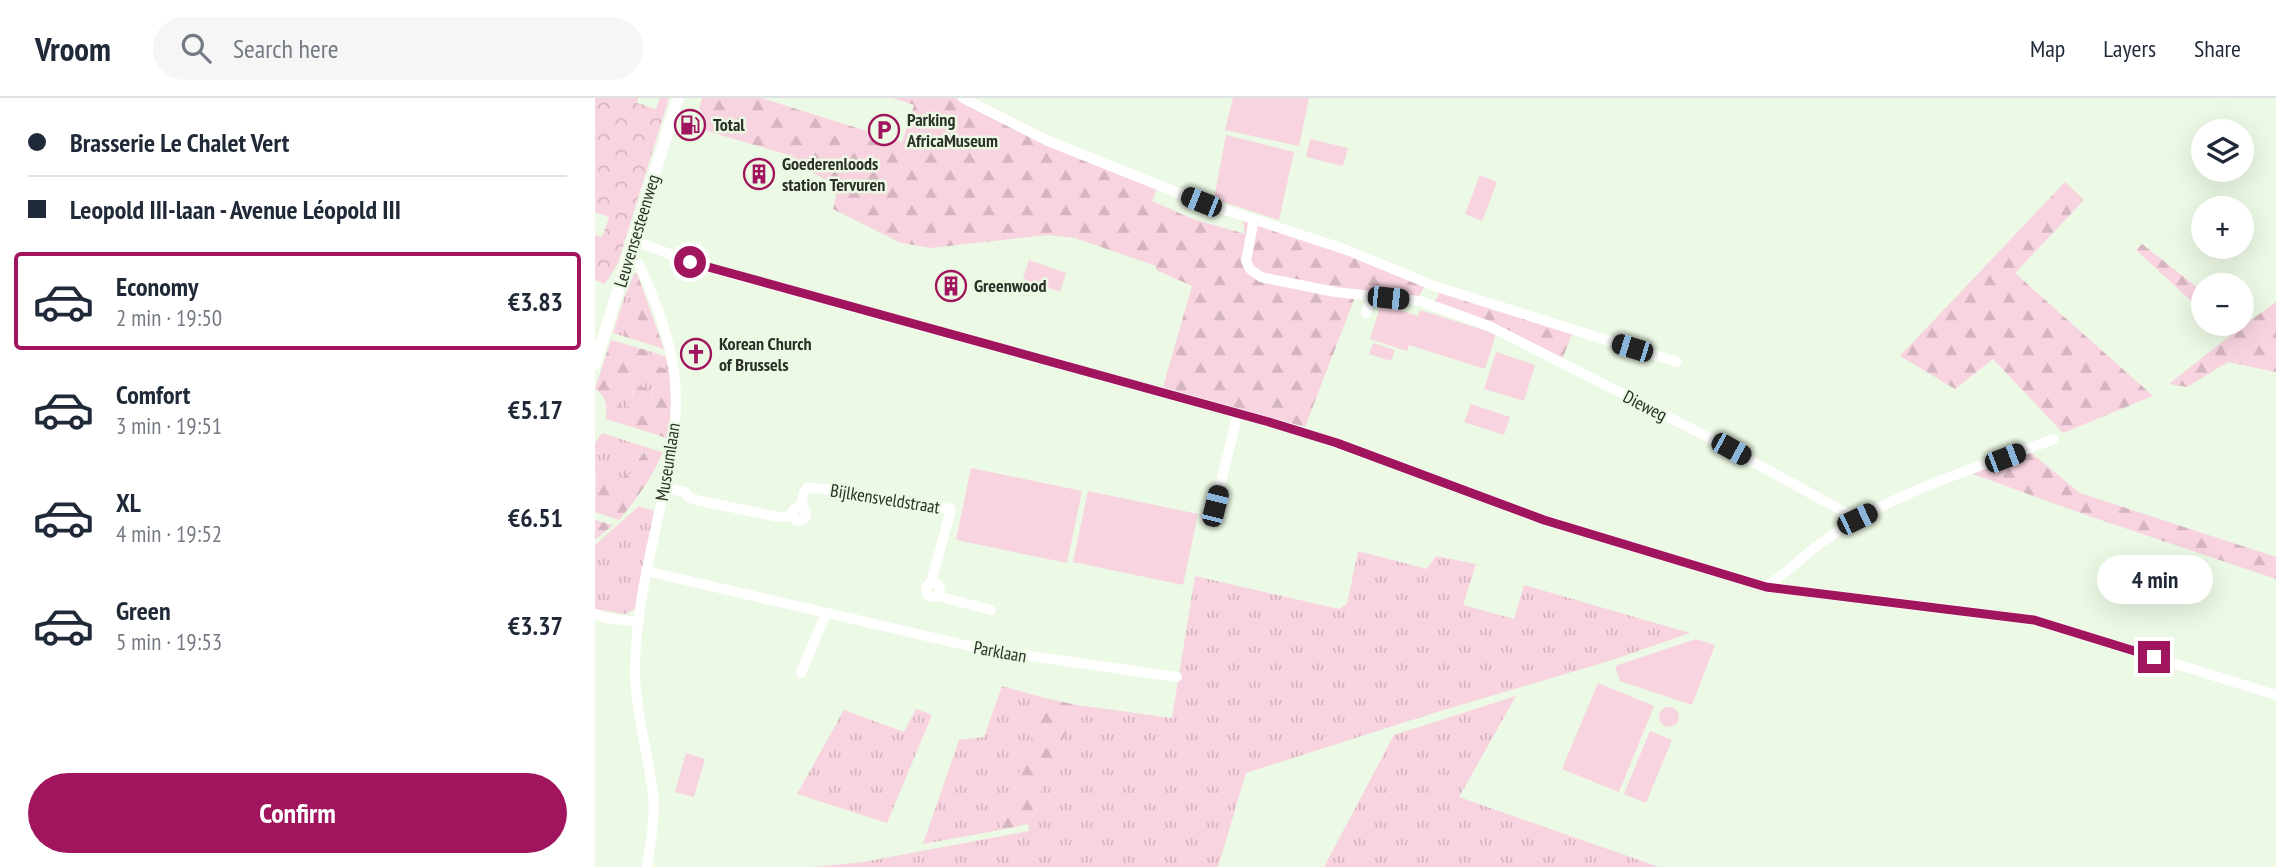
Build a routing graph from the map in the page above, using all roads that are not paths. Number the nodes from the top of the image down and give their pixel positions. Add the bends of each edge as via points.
1 (678, 98) edge
2 (963, 98) edge
3 (1254, 219) junction
4 (635, 241) junction
5 (639, 264) dead end
6 (1434, 286) junction
7 (1372, 296) junction
8 (1428, 303) junction
9 (1366, 313) dead end
10 (1677, 362) dead end
11 (595, 364) edge
12 (1238, 413) junction
13 (2054, 439) dead end
14 (664, 492) junction
15 (1205, 519) dead end
16 (1857, 519) junction
17 (646, 571) junction
18 (1766, 587) junction
19 (991, 610) dead end
20 (825, 613) junction
21 (595, 614) edge
22 (639, 622) junction
23 (801, 673) dead end
24 (1177, 677) dead end
25 (2276, 695) edge
26 (647, 867) edge

1 - 4 main road, Leuvensesteenweg
2 - 3 street via 1082,156
3 - 6 street
3 - 7 street, Dieweg via 1246,256 1248,267 1256,274 1313,289
4 - 11 main road, Leuvensesteenweg
4 - 12 street via 699,265
5 - 14 street, Museumlaan via 665,330 675,378 675,432
6 - 8 street
6 - 10 street
7 - 8 street, Dieweg
7 - 9 street
8 - 16 street, Dieweg via 1502,332 1709,437
12 - 15 street via 1215,506
12 - 18 street via 1337,443 1544,520
13 - 16 street via 1920,489
14 - 17 street, Museumlaan
14 - 19 street, Bijlkensveldstraat via 685,492 688,497 779,517 797,512 807,488 951,509 931,583 940,587 941,597
16 - 18 street
17 - 20 street, Parklaan
17 - 22 street, Museumlaan
18 - 25 street via 2034,620
20 - 23 street
20 - 24 street, Parklaan via 1002,653
21 - 22 street
22 - 26 street, Museumlaan via 635,679 653,795 654,831

